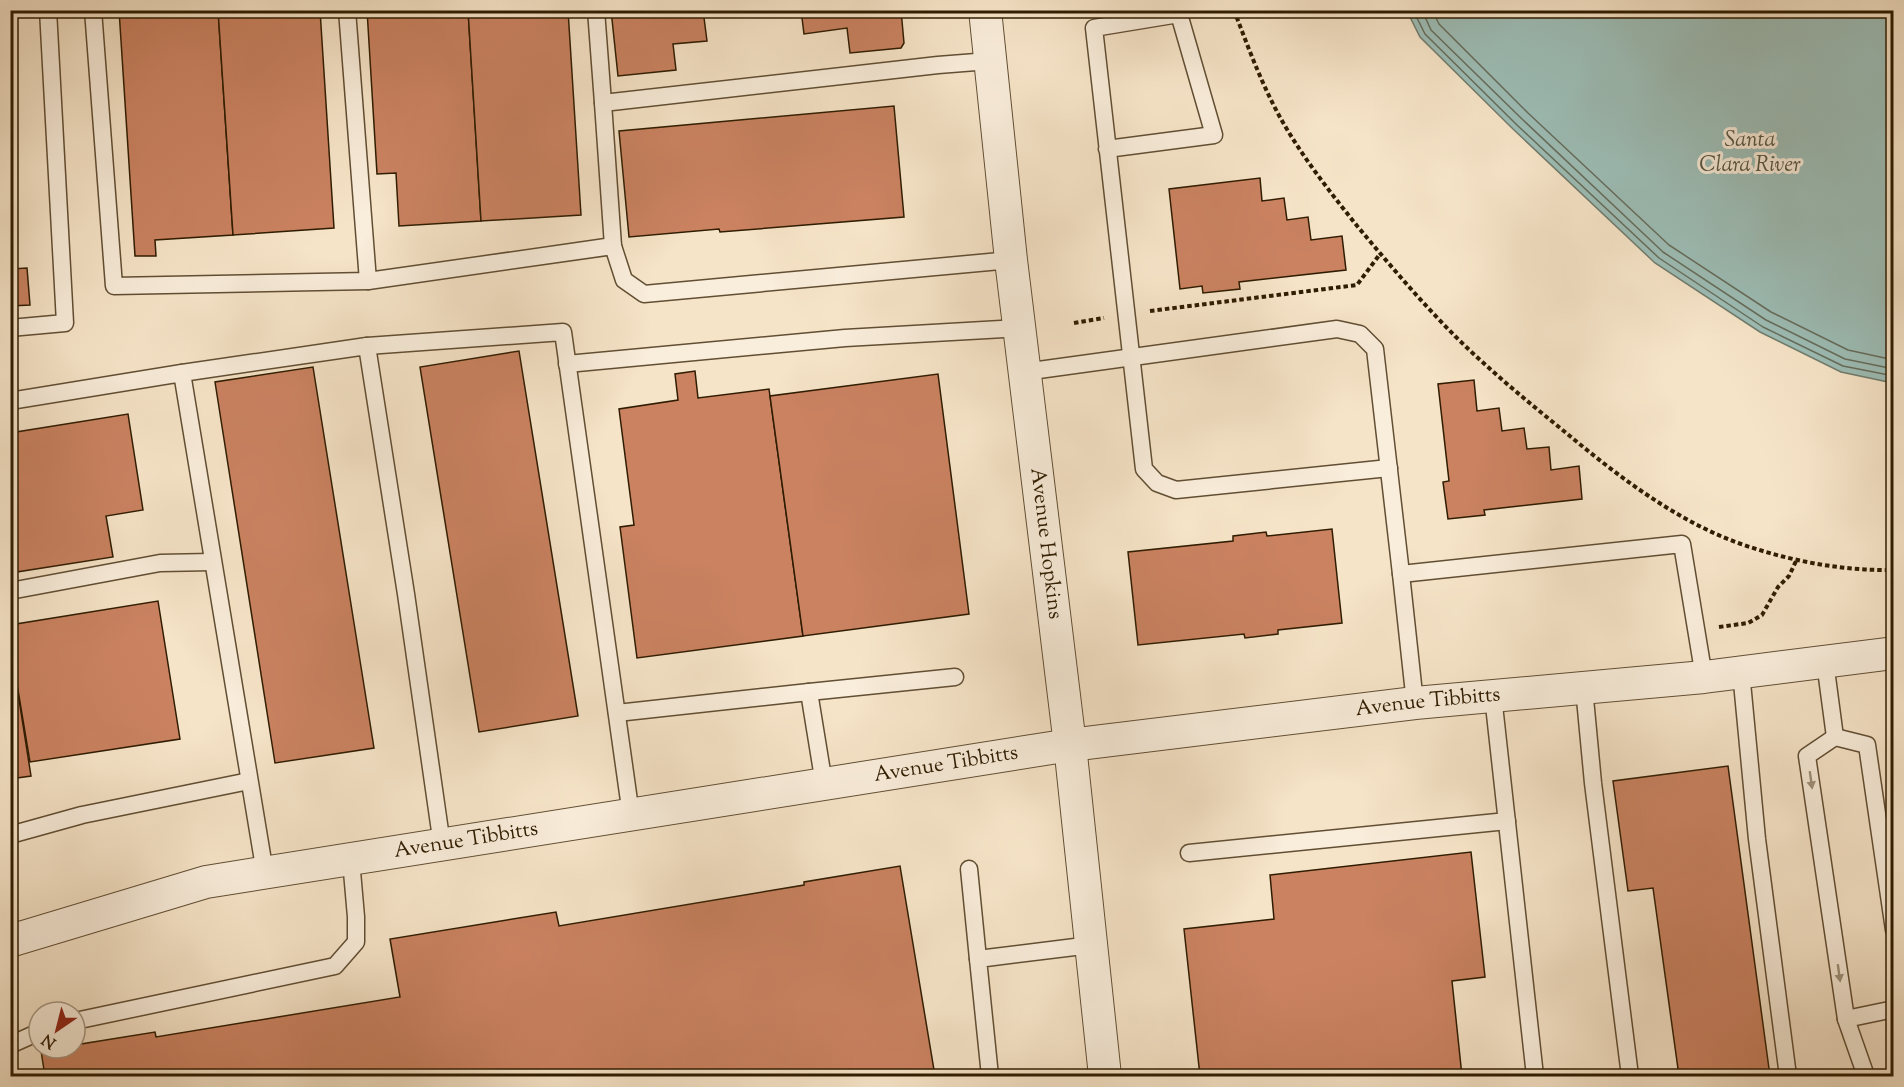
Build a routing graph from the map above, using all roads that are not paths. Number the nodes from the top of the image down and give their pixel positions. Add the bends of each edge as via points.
1 (48, 10) edge
2 (93, 10) edge
3 (347, 10) edge
4 (596, 10) edge
5 (985, 10) edge
6 (989, 61) junction
7 (603, 103) junction
8 (1107, 149) junction
9 (613, 246) junction
10 (1011, 260) junction
11 (368, 281) junction
12 (10, 328) edge
13 (1020, 328) junction
14 (367, 346) junction
15 (1132, 357) junction
16 (567, 364) junction
17 (1024, 372) junction
18 (182, 373) junction
19 (10, 401) edge
20 (1389, 468) junction
21 (212, 562) junction
22 (1401, 574) junction
23 (10, 591) edge
24 (1893, 653) edge
25 (1825, 662) junction
26 (1741, 672) junction
27 (955, 677) dead end
28 (1704, 677) junction
29 (1584, 688) junction
30 (809, 692) junction
31 (1493, 696) junction
32 (1415, 703) junction
33 (617, 713) junction
34 (1835, 737) junction
35 (1070, 745) junction
36 (249, 781) junction
37 (824, 784) junction
38 (631, 814) junction
39 (1507, 821) junction
40 (10, 835) edge
41 (442, 845) junction
42 (1189, 853) dead end
43 (351, 860) junction
44 (969, 869) dead end
45 (265, 873) junction
46 (1893, 930) edge
47 (10, 941) edge
48 (1091, 945) junction
49 (978, 959) junction
50 (1893, 1009) edge
51 (87, 1018) edge
52 (1846, 1019) junction
53 (27, 1037) edge
54 (10, 1045) edge
55 (990, 1077) edge
56 (1105, 1077) edge
57 (1535, 1077) edge
58 (1630, 1077) edge
59 (1788, 1077) edge
60 (1866, 1077) edge

1 - 12 lane via 65,323
2 - 11 lane via 114,286
3 - 11 lane
4 - 7 lane
5 - 6 street, Avenue Hopkins
6 - 7 lane
6 - 10 street, Avenue Hopkins
7 - 9 lane
8 - 8 lane via 1094,28 1179,14 1214,135
8 - 15 lane
9 - 10 lane via 624,280 644,294
9 - 11 lane
10 - 13 street, Avenue Hopkins
13 - 16 lane
13 - 17 street, Avenue Hopkins
14 - 16 lane via 562,332
14 - 18 lane
14 - 41 lane
15 - 17 lane
15 - 20 lane via 1144,469 1157,483 1176,490
15 - 20 lane via 1337,329 1360,334 1375,349
16 - 33 lane
17 - 35 street, Avenue Hopkins
18 - 19 lane
18 - 21 lane
20 - 22 lane
21 - 23 lane via 160,563
21 - 36 lane
22 - 28 lane via 1682,544
22 - 32 lane
24 - 25 street, Avenue Tibbitts
25 - 26 street, Avenue Tibbitts
25 - 34 lane
26 - 28 street, Avenue Tibbitts
26 - 59 lane via 1757,839
27 - 30 lane
28 - 29 street, Avenue Tibbitts
29 - 31 street, Avenue Tibbitts
29 - 58 lane
30 - 33 lane
30 - 37 lane
31 - 32 street, Avenue Tibbitts
31 - 39 lane
32 - 35 street, Avenue Tibbitts
33 - 38 lane
34 - 46 lane via 1867,745
34 -> 52 lane via 1807,756
35 - 37 street, Avenue Tibbitts
35 - 48 street, Avenue Hopkins
36 - 40 lane via 82,815
36 - 45 lane
37 - 38 street, Avenue Tibbitts
38 - 41 street, Avenue Tibbitts
39 - 42 lane
39 - 57 lane
41 - 43 street, Avenue Tibbitts
43 - 45 street, Avenue Tibbitts
43 - 51 lane via 356,942 335,966
44 - 49 lane
45 - 47 street, Avenue Tibbitts via 206,882
48 - 49 lane
48 - 56 street, Avenue Hopkins
49 - 55 lane
50 - 52 lane
52 - 60 lane
53 - 54 lane

